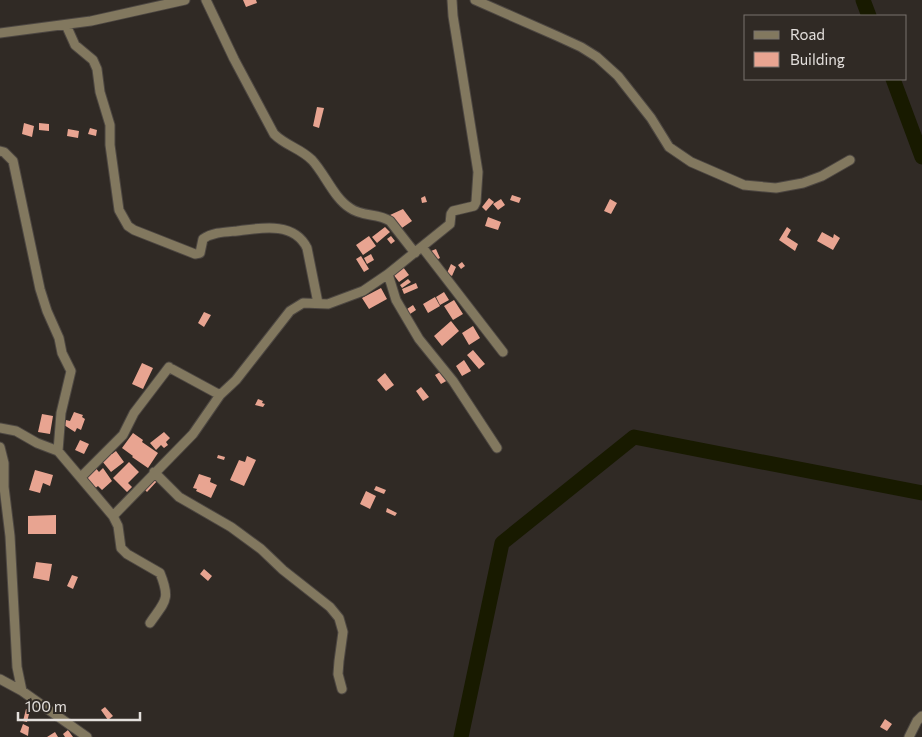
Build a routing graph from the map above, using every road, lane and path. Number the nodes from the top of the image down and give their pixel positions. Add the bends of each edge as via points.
1 (185, 0) edge
2 (206, 0) edge
3 (452, 0) edge
4 (474, 0) edge
5 (66, 25) junction
6 (0, 33) edge
7 (0, 151) edge
8 (850, 160) dead end
9 (419, 250) junction
10 (388, 274) junction
11 (318, 303) junction
12 (503, 352) dead end
13 (220, 395) junction
14 (0, 428) edge
15 (0, 447) edge
16 (497, 448) dead end
17 (58, 451) junction
18 (154, 472) junction
19 (81, 477) junction
20 (113, 516) junction
21 (150, 623) dead end
22 (0, 679) edge
23 (342, 689) dead end
24 (22, 691) junction
25 (922, 716) edge
26 (87, 737) edge
27 (909, 737) edge

1 - 5 street
2 - 9 street via 274,134 312,160 346,206 390,221
3 - 9 street via 478,172 476,202 472,207 453,211 450,224
4 - 8 street via 597,57 618,76 669,146 691,162 744,185 776,188 802,184
5 - 6 street
5 - 11 street via 74,45 93,60 97,69 110,125 119,210 128,226 196,254 200,253 203,240 214,234 268,227 284,229 304,241
7 - 17 street via 13,161 40,289 71,371 61,414
9 - 10 street
9 - 12 street
10 - 11 street via 362,291 333,302
10 - 16 street via 396,300 415,332 458,388
11 - 13 street via 303,303 290,311 236,380
13 - 18 street via 193,434
13 - 19 street via 170,368 134,413 123,435
14 - 17 street via 16,431
15 - 24 street via 10,536 17,668
17 - 19 street
18 - 20 street
18 - 23 street via 178,497 261,549 339,618 343,632 338,661
19 - 20 street
20 - 21 street via 121,548 159,572 166,590 166,599
22 - 24 street
24 - 26 street
25 - 27 street

